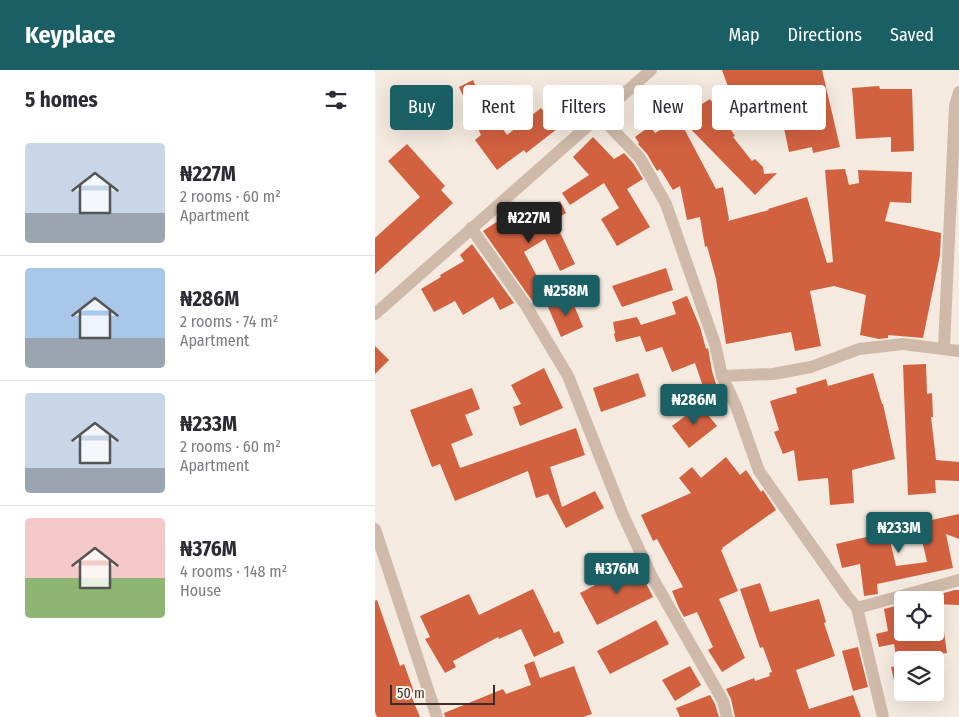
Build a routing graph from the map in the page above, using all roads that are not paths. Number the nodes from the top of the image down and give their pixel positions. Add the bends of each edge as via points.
1 (651, 70) edge
2 (959, 92) edge
3 (624, 93) edge
4 (582, 130) edge
5 (613, 130) edge
6 (471, 228) junction
7 (375, 314) edge
8 (944, 348) junction
9 (959, 351) edge
10 (722, 376) junction
11 (375, 529) edge
12 (959, 580) edge
13 (857, 608) junction
14 (437, 717) edge
15 (727, 717) edge
16 (883, 717) edge

1 - 3 street
2 - 8 street via 955,106
4 - 6 street
5 - 10 street via 640,158 666,204 715,344
6 - 7 street
6 - 15 street via 525,304 568,376 643,559 723,701
8 - 9 street
8 - 10 street via 903,344 859,349 811,367 773,374
10 - 13 street via 759,471
11 - 14 street
12 - 13 street
13 - 16 street

